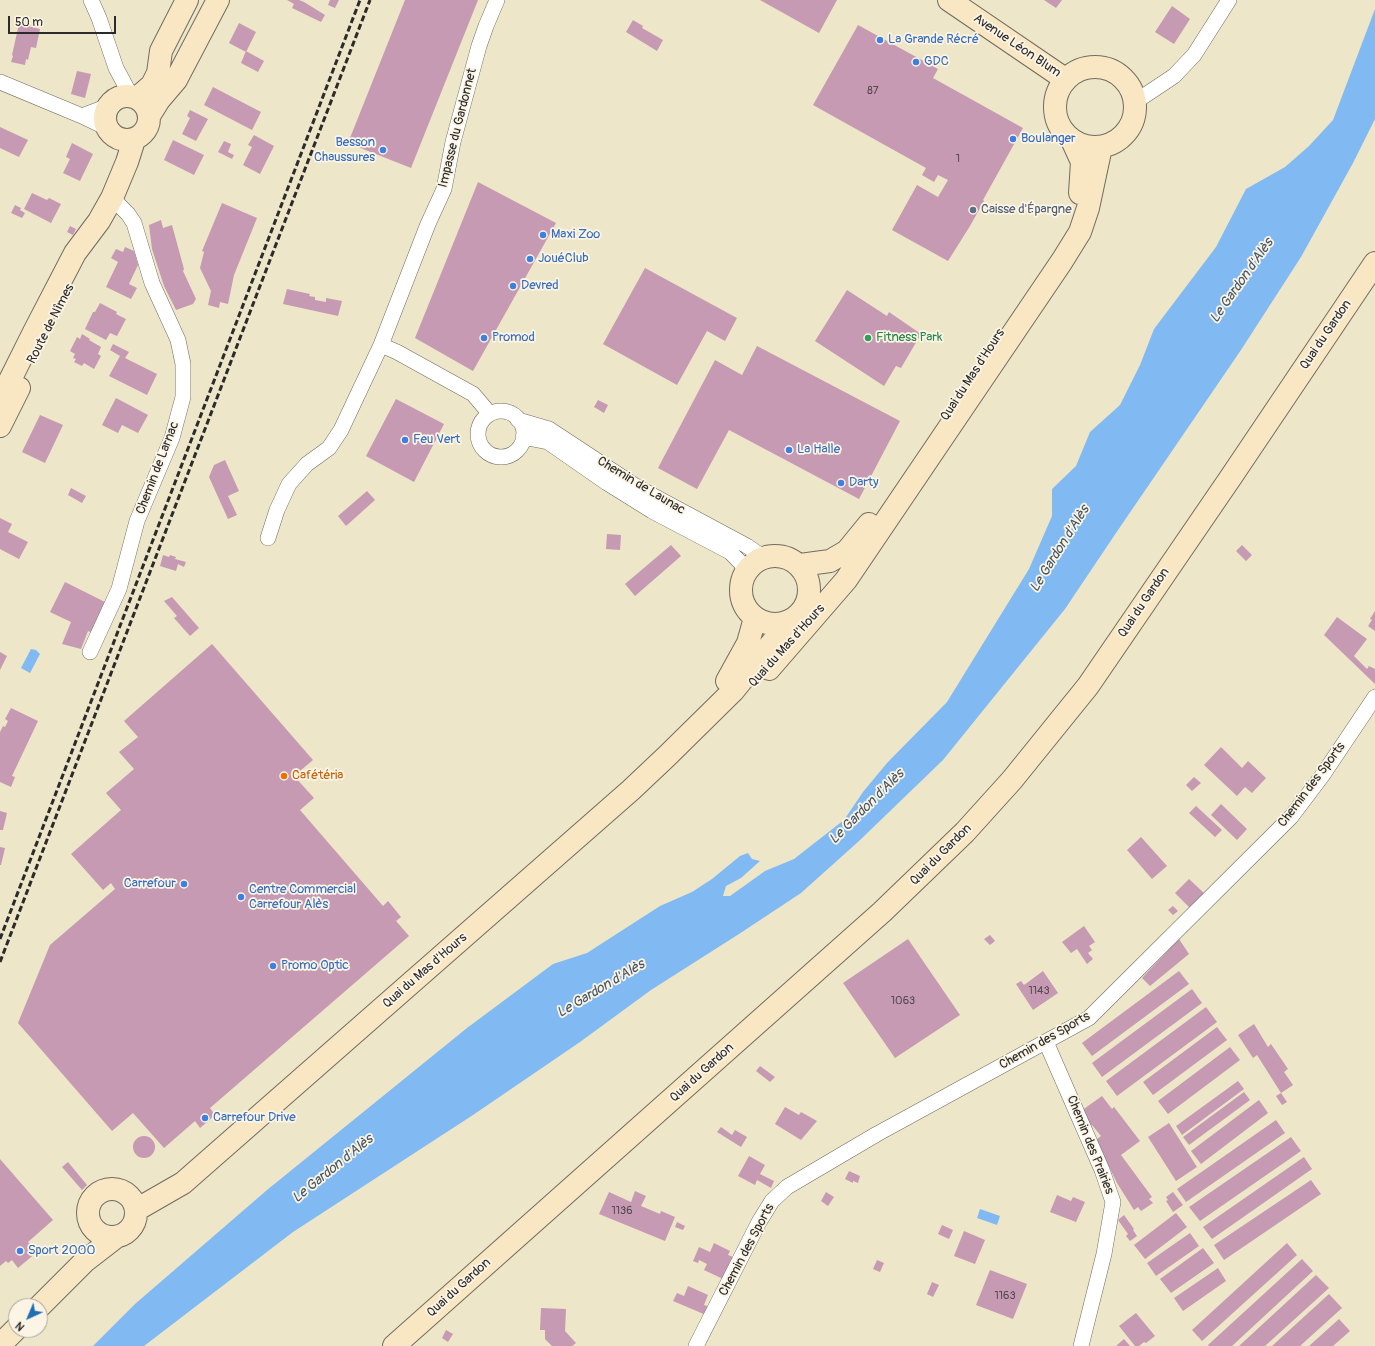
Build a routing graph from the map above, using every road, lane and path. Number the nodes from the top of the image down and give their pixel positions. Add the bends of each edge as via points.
1 (91, 0) edge
2 (187, 0) edge
3 (218, 0) edge
4 (496, 0) edge
5 (950, 0) edge
6 (1230, 0) edge
7 (1065, 79) junction
8 (0, 82) edge
9 (124, 99) junction
10 (1135, 102) junction
11 (82, 116) junction
12 (149, 116) junction
13 (109, 131) junction
14 (134, 140) junction
15 (1072, 140) junction
16 (1101, 147) junction
17 (116, 190) junction
18 (99, 221) junction
19 (1375, 262) edge
20 (381, 345) junction
21 (0, 400) edge
22 (490, 414) junction
23 (518, 420) junction
24 (0, 426) edge
25 (523, 437) junction
26 (268, 538) dead end
27 (873, 541) junction
28 (763, 558) junction
29 (800, 565) junction
30 (746, 572) junction
31 (806, 607) junction
32 (755, 618) junction
33 (789, 622) junction
34 (90, 652) dead end
35 (1375, 697) edge
36 (704, 720) junction
37 (1046, 1042) junction
38 (136, 1210) junction
39 (91, 1225) junction
40 (116, 1237) junction
41 (85, 1261) junction
42 (48, 1298) edge
43 (8, 1337) edge
44 (0, 1345) edge
45 (394, 1346) edge
46 (696, 1346) edge
47 (1082, 1346) edge

1 - 9 street via 116,68
2 - 9 street via 161,51 158,73 152,85
3 - 12 street via 176,80
4 - 20 street, Impasse du Gardonnet via 479,46 453,142 444,189
5 - 7 street, Avenue Léon Blum
6 - 10 street via 1194,55 1174,76
7 - 10 street via 1088,66 1101,66 1114,71 1124,79 1132,90
7 - 15 street via 1055,98 1054,110 1057,122
8 - 11 street
9 - 11 street
9 - 12 street via 143,102
9 - 13 street via 105,112 104,119
10 - 16 street via 1135,115 1123,136
11 - 13 street
12 - 14 street via 146,131
13 - 14 street via 120,140
13 - 17 street via 118,161
14 - 17 street, Route de Nîmes
15 - 16 street via 1081,145
15 - 29 street, Quai du Mas d'Hours via 1082,162 1081,188 1073,216 1061,240 905,480 847,551 830,561
16 - 27 street, Quai du Mas d'Hours via 1088,208 1080,232
17 - 18 street, Route de Nîmes
17 - 34 street, Chemin de Larnac via 134,223 152,283 178,340 183,364 183,397 172,438 137,521 119,589
18 - 21 street, Route de Nîmes via 75,253
18 - 24 street, Route de Nîmes via 85,256
19 - 45 street, Quai du Gardon via 1088,686 1012,780 965,832 882,912
20 - 22 street via 473,394
20 - 26 street via 341,430 329,448 307,464 289,484
22 - 23 street via 505,412
22 - 25 street via 483,419 478,434 478,440 486,452 499,458 506,457 521,446
23 - 25 street via 522,426
23 - 28 street, Chemin de Launac via 549,429 637,487 747,546
25 - 30 street, Chemin de Launac via 548,442 652,511 730,552
27 - 31 street, Quai du Mas d'Hours
27 - 36 street, Quai du Mas d'Hours via 846,580 759,681 722,712
28 - 29 street via 772,555 782,556
28 - 30 street via 753,563
29 - 31 street via 810,585
30 - 32 street via 741,592 743,602
31 - 33 street
32 - 33 street via 772,624
32 - 36 street, Quai du Mas d'Hours via 748,643
33 - 36 street, Quai du Mas d'Hours via 733,691
35 - 37 street, Chemin des Sports via 1291,817 1089,1018
36 - 38 street, Quai du Mas d'Hours via 631,790 183,1183
37 - 46 street, Chemin des Sports via 877,1134 787,1187 772,1201 759,1222
37 - 47 street, Chemin des Prairies via 1102,1170 1113,1202 1104,1254
38 - 39 street via 134,1202 123,1191 107,1189 100,1192 90,1203 88,1218
38 - 40 street via 136,1217 129,1230
39 - 40 street via 101,1235
39 - 41 street
40 - 41 street
41 - 42 street
43 - 44 street

